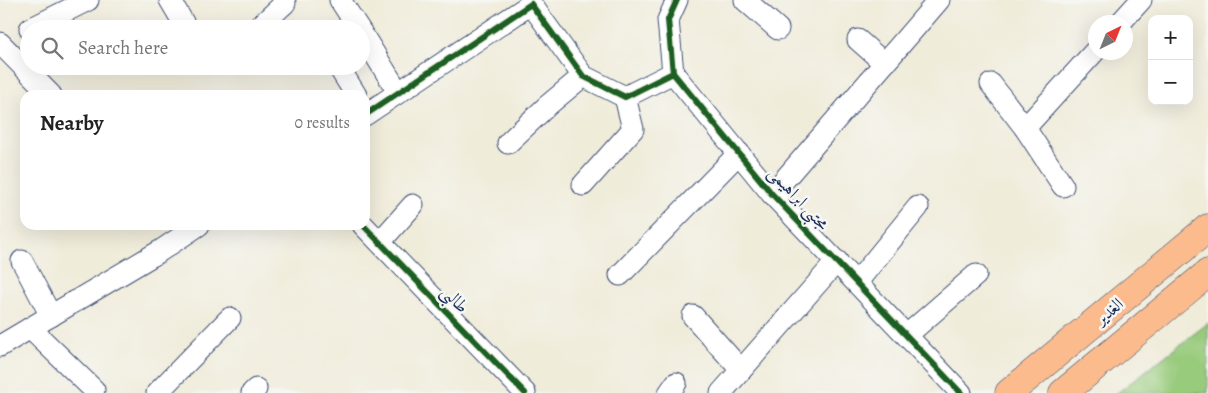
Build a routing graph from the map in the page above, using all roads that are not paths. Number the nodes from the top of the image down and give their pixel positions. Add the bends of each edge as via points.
1 (88, 0) edge
2 (170, 0) edge
3 (340, 0) edge
4 (677, 0) edge
5 (745, 0) edge
6 (939, 0) edge
7 (1141, 0) edge
8 (286, 1) edge
9 (1127, 15) edge
10 (47, 20) edge
11 (182, 20) edge
12 (266, 20) edge
13 (353, 20) edge
14 (778, 29) dead end
15 (20, 33) edge
16 (858, 40) dead end
17 (0, 43) edge
18 (370, 46) edge
19 (1088, 59) edge
20 (20, 63) edge
21 (884, 63) junction
22 (673, 73) junction
23 (31, 75) edge
24 (344, 75) edge
25 (583, 76) junction
26 (991, 84) dead end
27 (46, 90) edge
28 (353, 90) edge
29 (398, 92) junction
30 (625, 97) junction
31 (370, 110) edge
32 (1025, 128) junction
33 (508, 143) dead end
34 (739, 153) junction
35 (583, 184) dead end
36 (1063, 186) dead end
37 (772, 194) junction
38 (413, 205) dead end
39 (918, 207) dead end
40 (1208, 228) edge
41 (185, 230) edge
42 (368, 230) edge
43 (380, 242) junction
44 (22, 261) dead end
45 (837, 261) junction
46 (1208, 273) edge
47 (976, 274) dead end
48 (620, 275) dead end
49 (857, 282) junction
50 (50, 316) junction
51 (693, 316) dead end
52 (230, 318) dead end
53 (30, 328) junction
54 (907, 335) junction
55 (0, 346) edge
56 (742, 370) junction
57 (94, 390) dead end
58 (157, 393) edge
59 (525, 393) edge
60 (721, 393) edge
61 (961, 393) edge
62 (1009, 393) edge
63 (1064, 393) edge

1 - 10 street
2 - 11 street
3 - 13 street
4 - 22 street via 668,20
5 - 14 street
6 - 21 street
7 - 9 street
8 - 12 street
15 - 17 street
16 - 21 street
17 - 20 street
18 - 29 street
19 - 32 street
21 - 37 street
22 - 30 street
22 - 34 street, مجتبی ابراهیمی
23 - 27 street
24 - 28 street
25 - 29 street via 531,4
25 - 30 street
25 - 33 street
26 - 32 street
29 - 31 street
30 - 35 street via 632,129
32 - 36 street
34 - 37 street, مجتبی ابراهیمی
34 - 48 street
37 - 45 street, مجتبی ابراهیمی
38 - 43 street
39 - 49 street
40 - 62 main road, الغدیر
41 - 50 street
42 - 43 street, طالبی
43 - 59 street, طالبی
44 - 50 street
45 - 49 street, مجتبی ابراهیمی
45 - 56 street
46 - 63 main road, الغدیر
47 - 54 street
49 - 54 street, مجتبی ابراهیمی
50 - 53 street
51 - 56 street
52 - 58 street
53 - 55 street
53 - 57 street
54 - 61 street, مجتبی ابراهیمی
56 - 60 street

